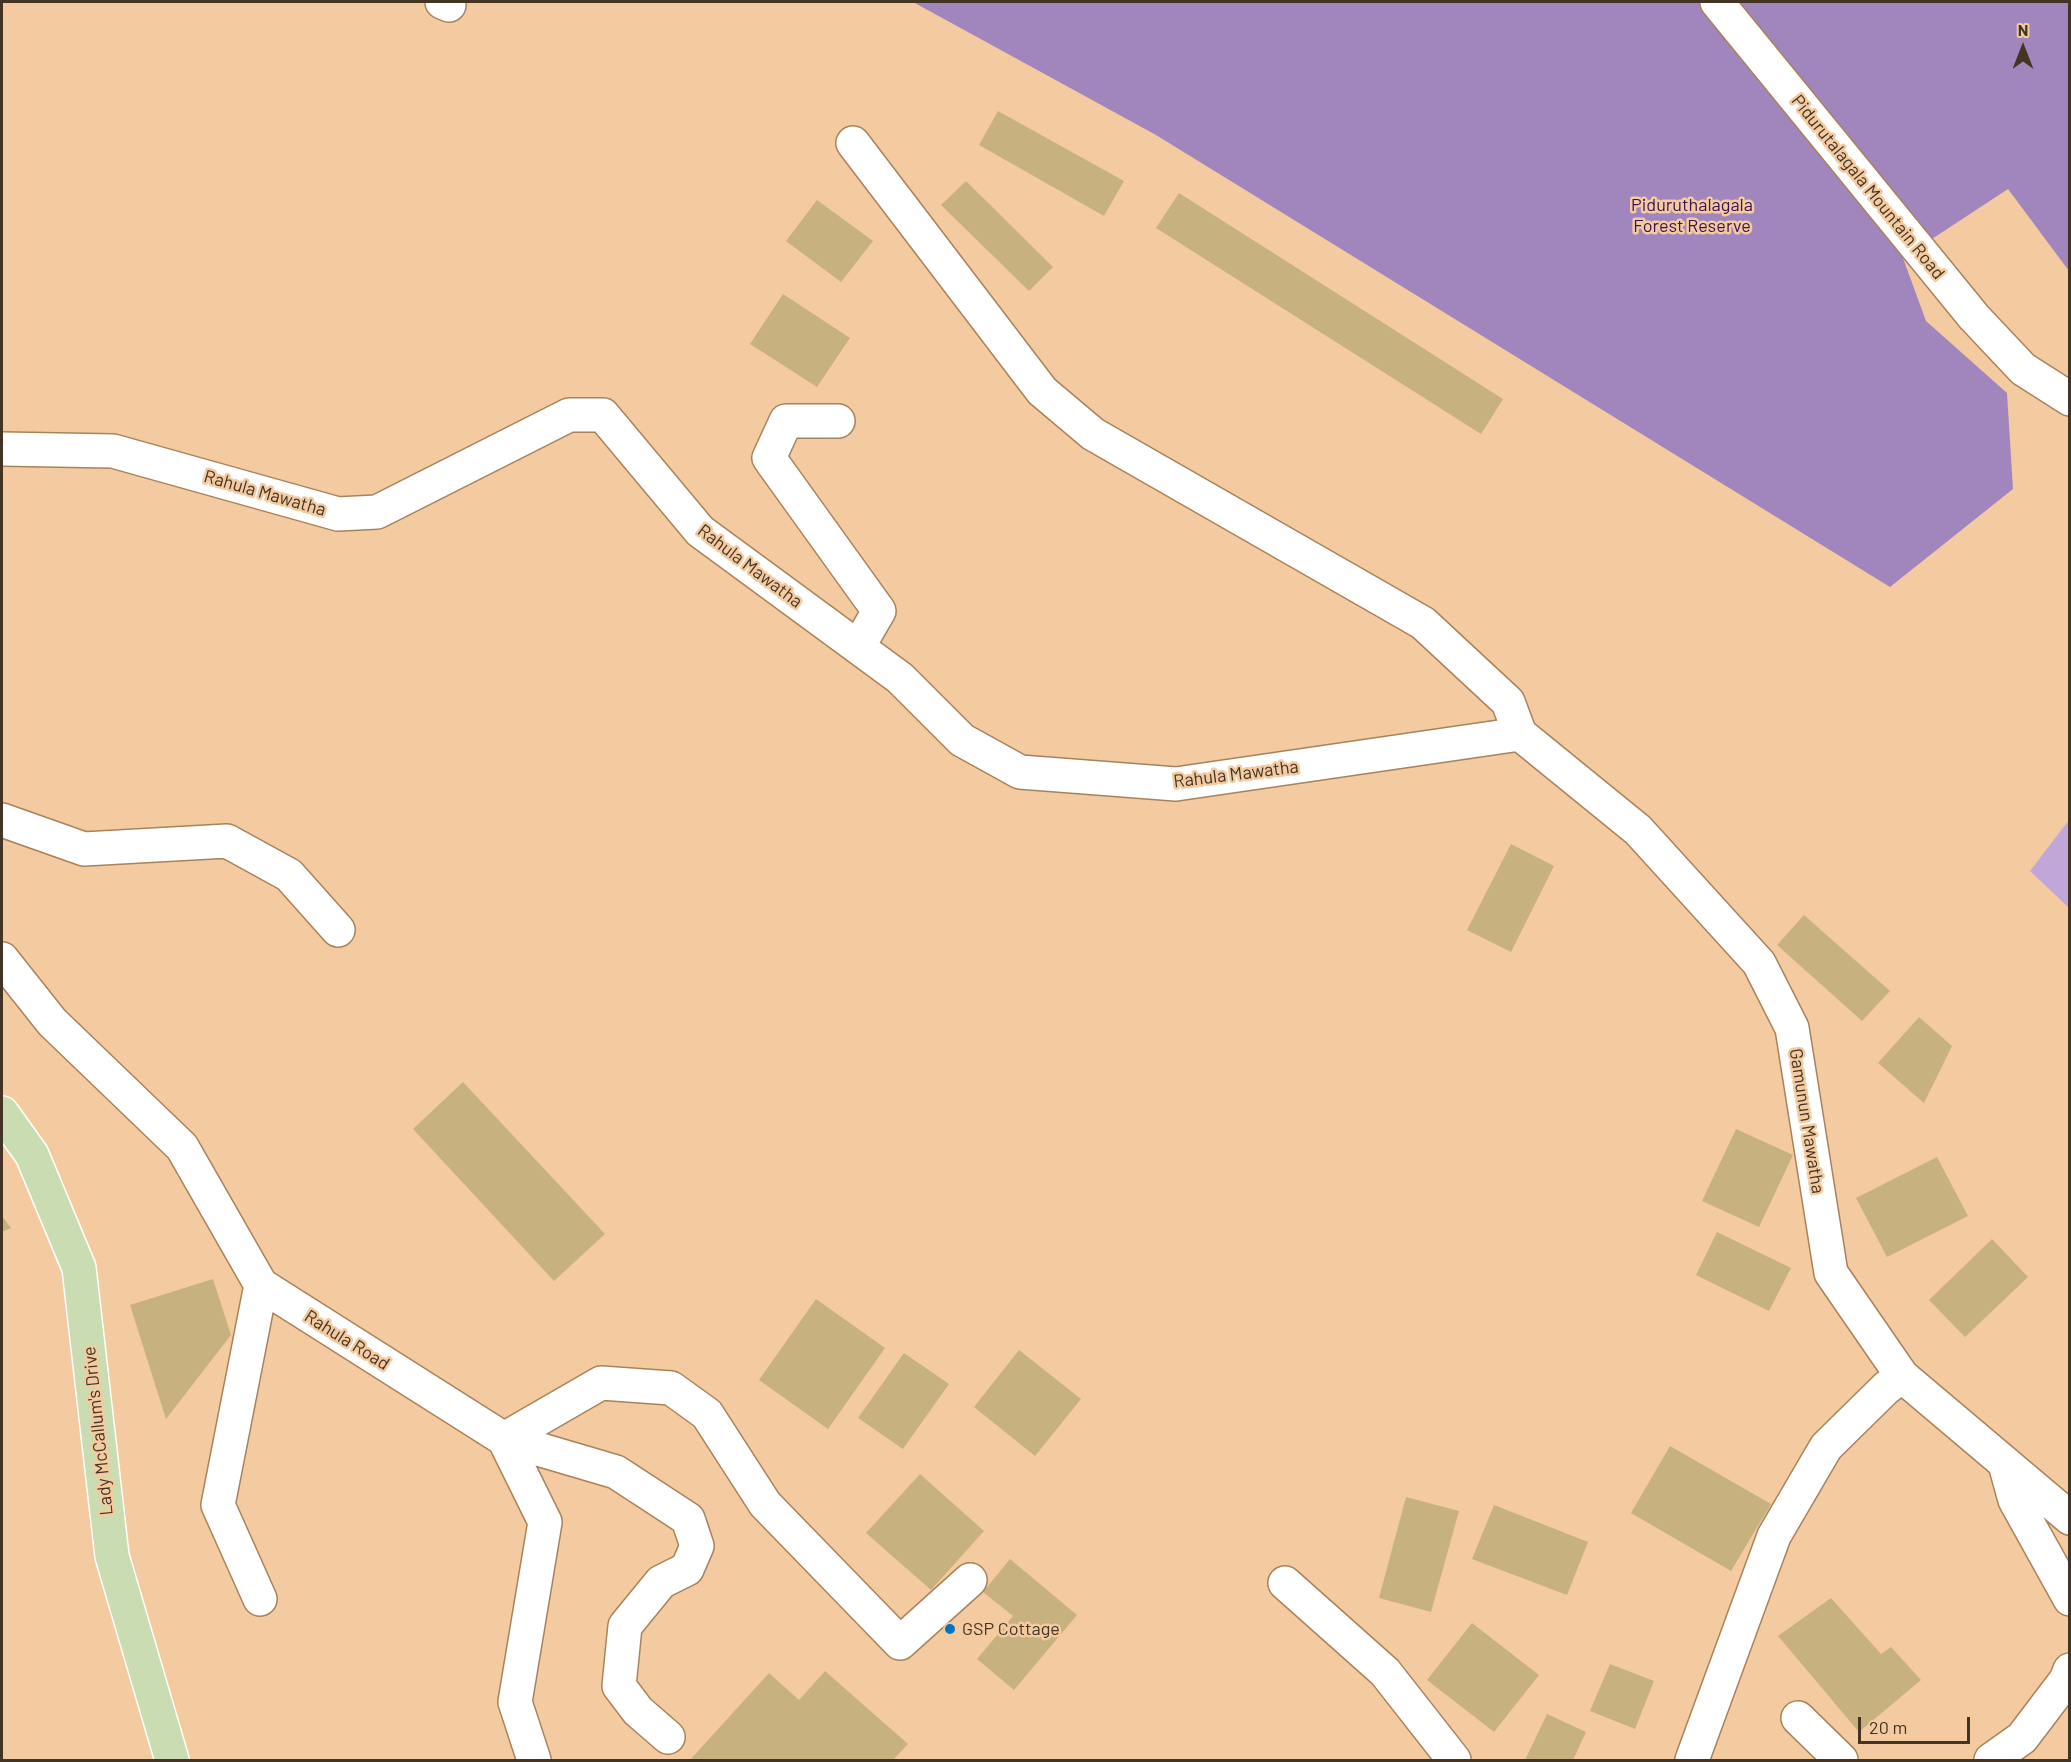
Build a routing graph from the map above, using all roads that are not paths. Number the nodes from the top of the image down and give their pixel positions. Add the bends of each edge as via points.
1 (1717, 2) edge
2 (853, 143) dead end
3 (2070, 399) edge
4 (838, 421) dead end
5 (2, 449) edge
6 (858, 647) junction
7 (1520, 734) junction
8 (2, 820) edge
9 (338, 930) dead end
10 (2, 960) edge
11 (2, 1113) edge
12 (261, 1285) junction
13 (1902, 1376) junction
14 (504, 1439) junction
15 (2005, 1464) junction
16 (2070, 1518) edge
17 (970, 1580) dead end
18 (1285, 1583) dead end
19 (260, 1599) dead end
20 (2070, 1599) edge
21 (2070, 1670) edge
22 (1798, 1718) dead end
23 (668, 1737) dead end
24 (172, 1761) edge
25 (534, 1761) edge
26 (1454, 1761) edge
27 (1692, 1761) edge
28 (1841, 1761) edge
29 (1991, 1761) edge

1 - 3 street, Pidurutalagala Mountain Road via 1974,317 2023,369
2 - 7 street via 1042,391 1093,434 1423,623 1508,702
4 - 6 street via 786,421 769,459 879,611
5 - 6 street, Rahula Mawatha via 113,451 338,514 377,512 569,415 603,415 700,531
6 - 7 street, Rahula Mawatha via 900,678 962,740 1020,772 1176,784
7 - 13 street, Gamunun Mawatha via 1638,830 1759,963 1792,1028 1831,1274
8 - 9 street via 84,849 227,841 289,875
10 - 12 street, Rahula Road via 52,1022 182,1147
11 - 24 main road, Lady McCallum's Drive via 32,1155 79,1268 112,1556
12 - 14 street, Rahula Road
12 - 19 street via 218,1505
13 - 15 street, Gamunun Mawatha
13 - 27 street via 1826,1447 1774,1536
14 - 17 street via 601,1383 671,1388 707,1414 765,1504 900,1643
14 - 23 street, Rahula Road via 616,1472 688,1519 697,1546 687,1569 661,1582 625,1626 619,1686 638,1711
14 - 25 street via 545,1522 515,1702
15 - 16 street, Gamunun Mawatha
15 - 20 street via 2015,1500
18 - 26 street via 1385,1672
21 - 29 street via 2022,1738
22 - 28 street

